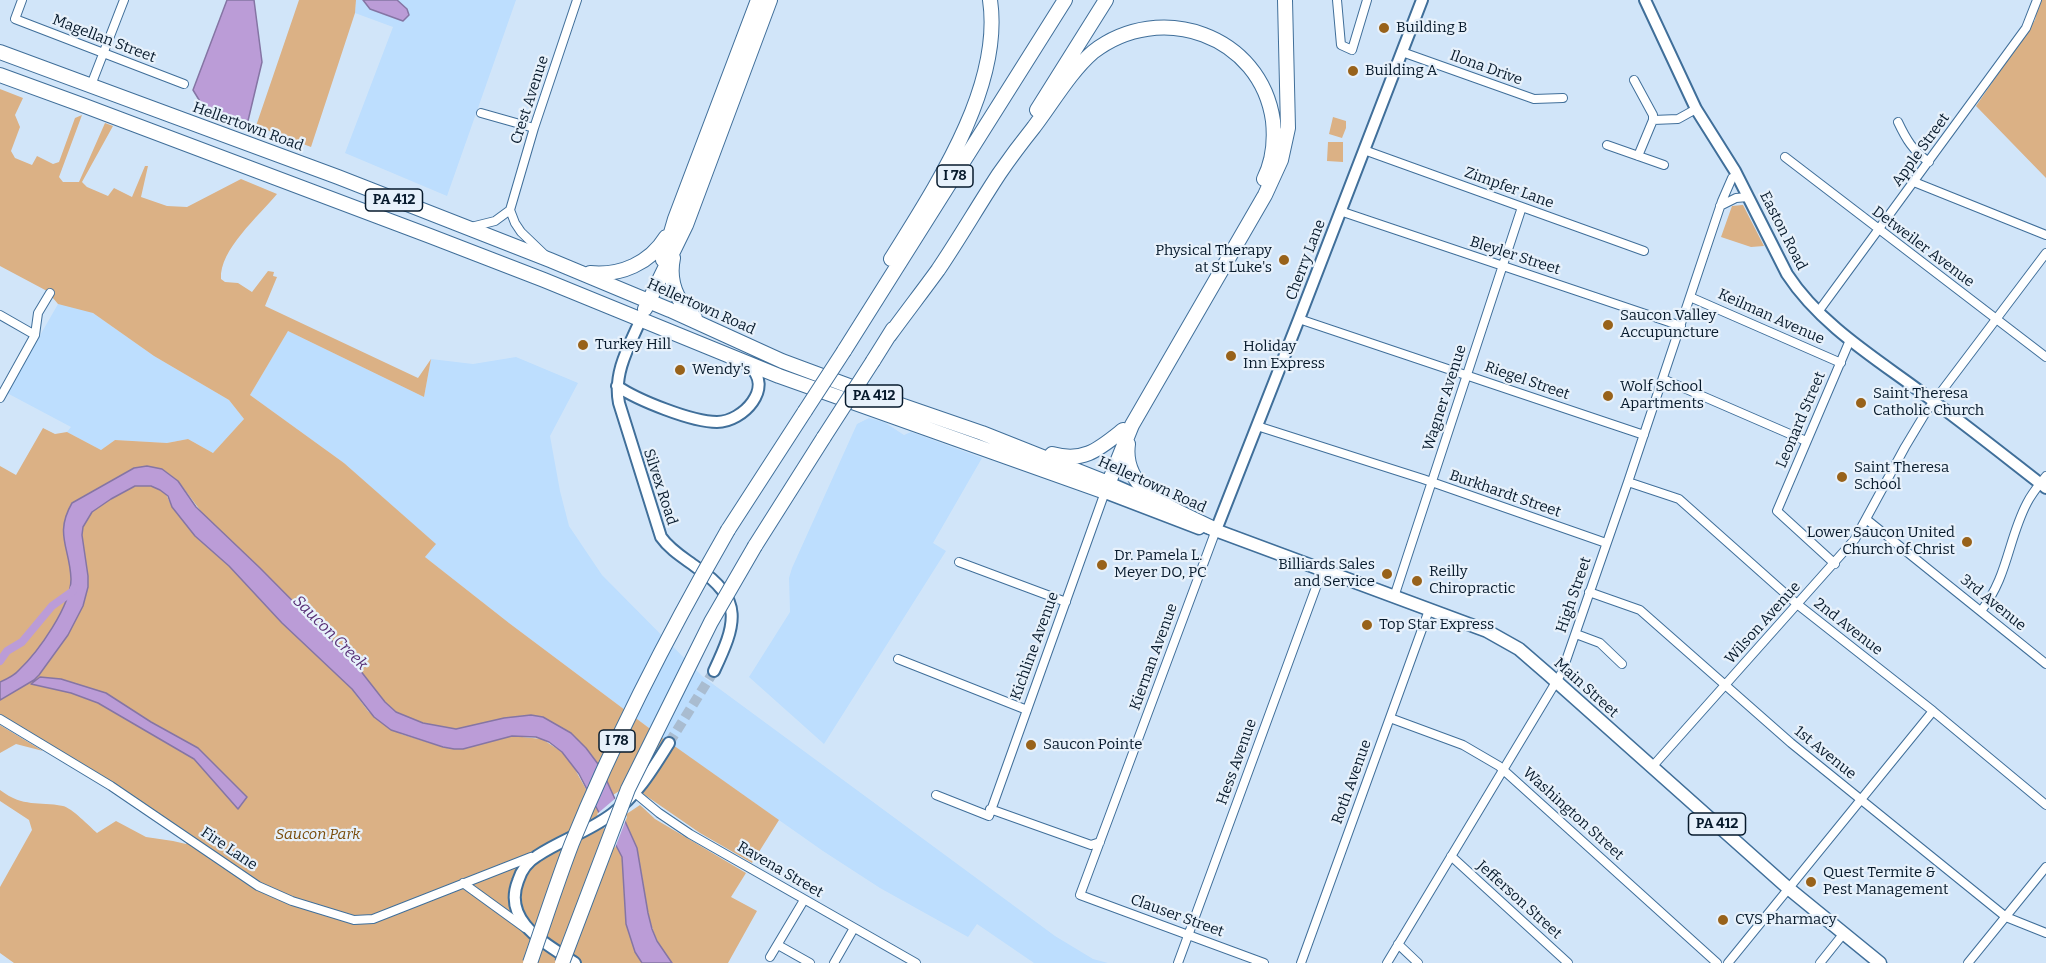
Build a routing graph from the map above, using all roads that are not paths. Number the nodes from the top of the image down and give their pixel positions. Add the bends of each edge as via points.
1 (22, 0) edge
2 (124, 0) edge
3 (577, 0) edge
4 (758, 0) edge
5 (770, 0) edge
6 (990, 0) edge
7 (1065, 0) edge
8 (1106, 0) edge
9 (1285, 0) edge
10 (1337, 0) edge
11 (1367, 0) edge
12 (1422, 0) edge
13 (1645, 0) edge
14 (2037, 0) edge
15 (0, 52) edge
16 (1402, 52) junction
17 (104, 53) junction
18 (0, 75) edge
19 (1634, 80) dead end
20 (184, 84) dead end
21 (92, 85) junction
22 (1563, 98) dead end
23 (1696, 109) junction
24 (481, 113) dead end
25 (1653, 120) junction
26 (1898, 122) dead end
27 (534, 128) junction
28 (1607, 145) dead end
29 (1365, 150) junction
30 (1638, 156) junction
31 (1785, 157) dead end
32 (1929, 162) junction
33 (1664, 165) dead end
34 (1737, 175) junction
35 (1914, 182) junction
36 (1748, 197) junction
37 (1721, 203) junction
38 (1522, 207) junction
39 (510, 210) junction
40 (1340, 211) junction
41 (675, 219) junction
42 (467, 229) junction
43 (1879, 230) junction
44 (2046, 235) edge
45 (676, 248) junction
46 (1644, 251) dead end
47 (2046, 253) edge
48 (550, 260) junction
49 (1502, 266) junction
50 (574, 270) junction
51 (50, 293) dead end
52 (1690, 297) junction
53 (649, 301) junction
54 (1818, 312) junction
55 (0, 315) edge
56 (641, 319) junction
57 (1299, 319) junction
58 (1997, 319) junction
59 (1681, 326) junction
60 (710, 328) junction
61 (35, 335) junction
62 (889, 336) junction
63 (1850, 340) junction
64 (840, 349) junction
65 (2046, 357) edge
66 (733, 358) junction
67 (1840, 363) junction
68 (1467, 375) junction
69 (1663, 379) junction
70 (617, 386) junction
71 (0, 398) edge
72 (1934, 401) junction
73 (1257, 426) junction
74 (1127, 428) junction
75 (1644, 435) junction
76 (1806, 441) junction
77 (1024, 449) junction
78 (1432, 482) junction
79 (1628, 482) junction
80 (2044, 482) edge
81 (1104, 487) junction
82 (1866, 519) junction
83 (1216, 530) junction
84 (1606, 543) junction
85 (959, 562) dead end
86 (1835, 564) junction
87 (1322, 571) junction
88 (1590, 592) junction
89 (1394, 597) junction
90 (1066, 602) junction
91 (1797, 604) junction
92 (1429, 610) junction
93 (1981, 611) junction
94 (1575, 634) junction
95 (898, 659) dead end
96 (1622, 664) dead end
97 (2046, 664) edge
98 (714, 671) tunnel mouth
99 (1557, 682) junction
100 (1725, 686) junction
101 (1027, 710) junction
102 (1933, 711) junction
103 (1390, 718) junction
104 (0, 719) edge
105 (669, 743) tunnel mouth
106 (1652, 766) junction
107 (1503, 769) junction
108 (635, 793) junction
109 (936, 795) dead end
110 (1861, 799) junction
111 (2046, 805) edge
112 (990, 809) junction
113 (1100, 842) junction
114 (540, 854) junction
115 (1451, 856) junction
116 (2046, 867) edge
117 (463, 883) junction
118 (1788, 888) junction
119 (1080, 895) joint
120 (804, 900) junction
121 (2006, 917) junction
122 (854, 928) junction
123 (530, 932) junction
124 (1844, 933) junction
125 (2046, 933) edge
126 (1188, 935) junction
127 (1398, 944) junction
128 (778, 945) junction
129 (770, 957) dead end
130 (530, 963) edge
131 (562, 963) edge
132 (574, 963) edge
133 (810, 963) edge
134 (834, 963) edge
135 (916, 963) edge
136 (1178, 963) edge
137 (1264, 963) edge
138 (1301, 963) edge
139 (1387, 963) edge
140 (1418, 963) edge
141 (1568, 963) edge
142 (1717, 963) edge
143 (1728, 963) edge
144 (1820, 963) edge
145 (1880, 963) edge
146 (1968, 963) edge

1 - 17 street, Magellan Street via 15,19
2 - 17 street
3 - 27 street, Crest Avenue
4 - 41 highway
5 - 45 highway
6 - 64 highway via 992,24 987,63 965,129
7 - 64 highway, I 78
8 - 62 highway, I 78
9 - 74 highway via 1288,128 1277,170
10 - 11 street via 1341,45 1352,50
12 - 16 street, Cherry Lane
13 - 23 street, Easton Road
14 - 32 street, Apple Street via 2026,28
15 - 21 highway, Hellertown Road / PA 412
16 - 22 street, Ilona Drive via 1534,99
16 - 29 street, Cherry Lane
17 - 20 street, Magellan Street
17 - 21 street
18 - 56 highway, Hellertown Road / PA 412
19 - 25 street
21 - 42 highway, Hellertown Road / PA 412
23 - 25 street via 1678,119
23 - 34 street, Easton Road
24 - 27 street
25 - 30 street
26 - 32 street via 1916,153
27 - 39 street, Crest Avenue
28 - 30 street
29 - 38 street, Zimpfer Lane
29 - 40 street, Cherry Lane
30 - 33 street
31 - 43 street, Detweiler Avenue
32 - 35 street, Apple Street
34 - 36 street, Easton Road
34 - 37 street, High Street
35 - 43 street, Apple Street
35 - 44 street
36 - 37 street
36 - 54 street, Easton Road via 1787,274
37 - 52 street, High Street
38 - 46 street, Zimpfer Lane
38 - 49 street, Wagner Avenue
39 - 42 street via 495,220
39 - 48 street via 521,232
40 - 49 street, Bleyler Street
40 - 57 street, Cherry Lane
41 - 50 highway via 664,241 638,264 619,272
41 - 53 highway
42 - 48 highway, Hellertown Road / PA 412
43 - 54 street, Apple Street
43 - 58 street, Detweiler Avenue
45 - 53 highway
45 - 60 highway via 671,273 676,294 689,312
47 - 58 street, Wilson Avenue
48 - 50 highway, Hellertown Road / PA 412
49 - 59 street, Bleyler Street
49 - 68 street, Wagner Avenue
50 - 53 highway, Hellertown Road / PA 412
51 - 61 street via 38,313
52 - 59 street, High Street
52 - 67 street, Keilman Avenue
53 - 56 highway
53 - 60 highway, Hellertown Road / PA 412
54 - 63 street, Easton Road
55 - 61 street
56 - 66 highway, Hellertown Road / PA 412
56 - 70 street, Silvex Road
57 - 68 street, Riegel Street
57 - 73 street, Cherry Lane
58 - 65 street, Detweiler Avenue
58 - 72 street, Wilson Avenue
59 - 69 street, High Street
60 - 77 highway, Hellertown Road / PA 412 via 796,367
61 - 71 street
62 - 74 highway via 938,269 1000,172 1086,59 1113,38 1135,29 1167,25 1207,33 1236,51 1264,88 1274,129 1272,157 1267,174 1208,281 1140,395
62 - 131 highway, I 78, bridge via 711,622 628,789
63 - 67 street, Leonard Street
63 - 72 street, Easton Road
64 - 130 highway, I 78, bridge via 728,530 647,677 566,859
66 - 70 street via 755,371 759,386 749,406 724,421 706,421 656,406
66 - 81 highway, Hellertown Road / PA 412 via 1082,485
67 - 76 street, Leonard Street
68 - 75 street, Riegel Street
68 - 78 street, Wagner Avenue
69 - 75 street, High Street
69 - 76 street
70 - 98 street, Silvex Road via 627,433 661,537 714,580 729,598 732,625
72 - 80 street, Easton Road
72 - 82 street, Wilson Avenue
73 - 78 street, Burkhardt Street
73 - 83 street, Cherry Lane
74 - 77 highway via 1083,456 1065,457
74 - 81 highway
74 - 83 highway via 1128,460 1143,490
75 - 79 street, High Street
76 - 86 street, Leonard Street via 1777,511
77 - 81 highway, Hellertown Road / PA 412
78 - 84 street, Burkhardt Street
78 - 89 street, Wagner Avenue
79 - 84 street, High Street
79 - 91 street, 2nd Avenue via 1679,499
80 - 93 street via 2027,502 1992,596
81 - 83 main road, Hellertown Road / PA 412
81 - 90 street, Kichline Avenue
82 - 86 street, Wilson Avenue via 1856,539
82 - 93 street, 3rd Avenue
83 - 87 main road, Main Street / PA 412
83 - 113 street, Kiernan Avenue
84 - 88 street, High Street
85 - 90 street
86 - 91 street, Wilson Avenue
87 - 89 main road, Main Street / PA 412
87 - 126 street, Hess Avenue
88 - 94 street, High Street
88 - 100 street, 1st Avenue via 1640,610
89 - 92 main road, Main Street / PA 412
90 - 101 street, Kichline Avenue
91 - 100 street, Wilson Avenue
91 - 102 street, 2nd Avenue
92 - 99 main road, Main Street / PA 412 via 1508,641
92 - 103 street, Roth Avenue
93 - 97 street, 3rd Avenue
94 - 96 street via 1600,643
94 - 99 street, High Street
95 - 101 street
99 - 106 main road, Main Street / PA 412
99 - 107 street, High Street
100 - 106 street, Wilson Avenue
100 - 110 street, 1st Avenue
101 - 112 street, Kichline Avenue
102 - 110 street
102 - 111 street, 2nd Avenue
103 - 107 street, Washington Street via 1463,746
103 - 138 street, Roth Avenue
104 - 117 street, Fire Lane via 111,786 242,876 292,901 354,920 373,919
105 - 108 street
106 - 118 main road, Main Street / PA 412
107 - 115 street, High Street
107 - 142 street, Washington Street
108 - 114 street via 597,825
108 - 120 street, Ravena Street via 690,834
109 - 112 street via 989,816
110 - 118 street
110 - 121 street, 1st Avenue
112 - 113 street via 1091,845
113 - 119 street, Kiernan Avenue
114 - 117 street, Fire Lane
114 - 123 street via 523,870 515,891 520,918
115 - 127 street, High Street
115 - 141 street, Jefferson Street
116 - 121 street
117 - 123 street
118 - 124 main road, Main Street / PA 412
118 - 143 street
119 - 126 street, Clauser Street
120 - 122 street, Ravena Street
120 - 128 street
121 - 125 street, 1st Avenue
121 - 146 street
122 - 134 street
122 - 135 street, Ravena Street
123 - 132 street
124 - 144 street
124 - 145 main road, Main Street / PA 412
126 - 136 street, Hess Avenue
126 - 137 street, Clauser Street
127 - 139 street, High Street
127 - 140 street
128 - 129 street
128 - 133 street

